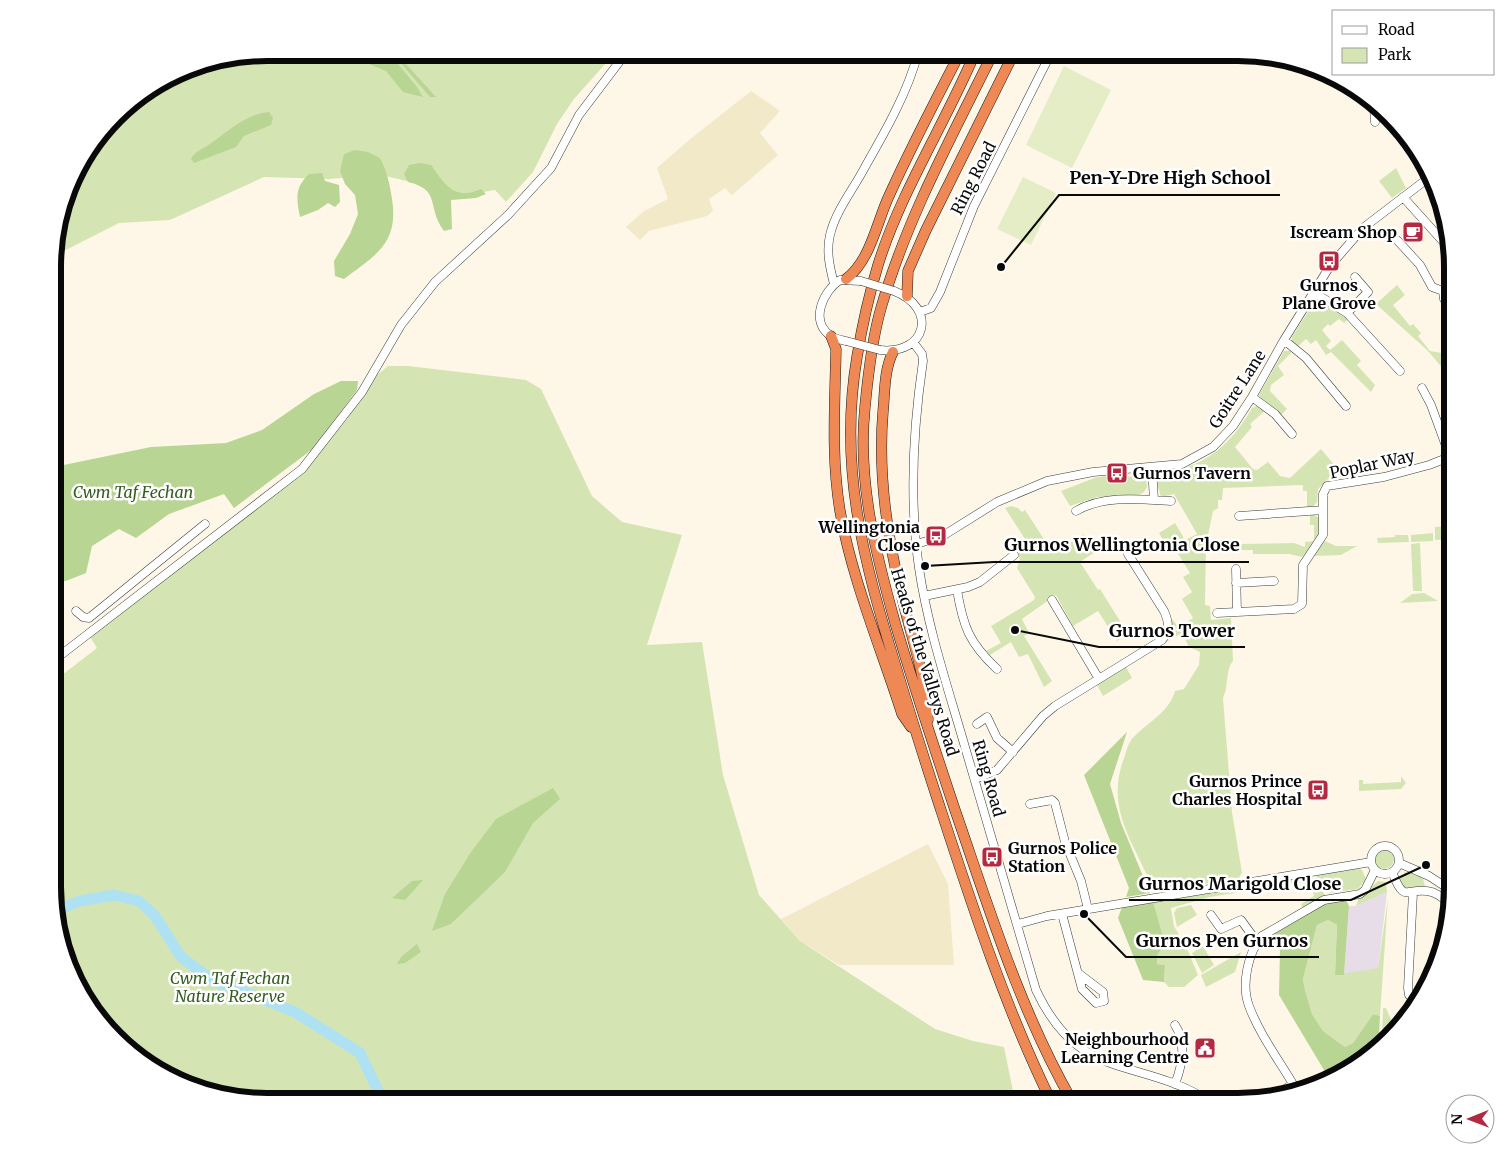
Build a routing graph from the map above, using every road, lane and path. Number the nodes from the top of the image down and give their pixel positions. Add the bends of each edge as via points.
1 (620, 61) edge
2 (916, 61) edge
3 (956, 61) edge
4 (971, 61) edge
5 (989, 61) edge
6 (1010, 61) edge
7 (1047, 61) edge
8 (1375, 114) edge
9 (1375, 122) dead end
10 (1424, 181) edge
11 (1403, 198) junction
12 (1397, 240) dead end
13 (1442, 240) edge
14 (1355, 277) dead end
15 (846, 279) junction
16 (834, 284) junction
17 (1443, 291) joint
18 (1313, 292) junction
19 (907, 296) junction
20 (1444, 299) edge
21 (920, 312) junction
22 (1347, 313) junction
23 (831, 336) junction
24 (1284, 340) junction
25 (914, 342) junction
26 (893, 352) junction
27 (1400, 371) dead end
28 (1422, 388) dead end
29 (1252, 397) junction
30 (1346, 406) dead end
31 (1292, 434) dead end
32 (1444, 439) edge
33 (1444, 459) edge
34 (1152, 468) junction
35 (1154, 500) junction
36 (1171, 501) dead end
37 (1323, 510) junction
38 (1076, 511) dead end
39 (1239, 516) dead end
40 (205, 524) dead end
41 (916, 544) junction
42 (1128, 554) dead end
43 (1014, 555) dead end
44 (1236, 569) dead end
45 (143, 575) junction
46 (1274, 581) dead end
47 (1236, 583) junction
48 (152, 586) junction
49 (957, 590) junction
50 (924, 596) junction
51 (1052, 600) dead end
52 (76, 611) dead end
53 (1237, 612) junction
54 (1217, 613) dead end
55 (61, 656) edge
56 (997, 669) dead end
57 (1099, 679) junction
58 (978, 724) dead end
59 (928, 732) junction
60 (917, 736) junction
61 (1013, 752) junction
62 (974, 779) junction
63 (1030, 804) dead end
64 (1371, 862) junction
65 (1399, 863) junction
66 (1375, 870) junction
67 (1392, 872) junction
68 (1444, 886) edge
69 (1413, 893) junction
70 (1443, 899) edge
71 (1088, 909) junction
72 (1062, 914) junction
73 (1211, 915) dead end
74 (1018, 924) junction
75 (1257, 942) junction
76 (1078, 973) dead end
77 (1411, 997) edge
78 (1175, 1025) dead end
79 (1175, 1084) junction
80 (1289, 1086) edge
81 (1047, 1093) edge
82 (1067, 1093) edge
83 (1192, 1093) edge

1 - 48 street via 579,114 551,168 508,215 435,282 401,325 362,392 302,469
2 - 16 street via 888,125 841,206 830,236 828,260
3 - 15 highway via 887,200 862,262
4 - 60 highway, Heads of the Valleys Road via 878,263 856,359 850,420 850,466 856,516 878,606
5 - 59 highway, Heads of the Valleys Road via 949,139 893,272 880,310 864,410 864,468 869,521 891,610
6 - 19 highway via 908,271
7 - 21 street, Ring Road via 974,206 940,292 931,308
8 - 9 street
10 - 11 street, Goitre Lane
11 - 13 street
11 - 18 street, Goitre Lane via 1378,215 1347,246
12 - 17 street via 1420,265 1432,287
14 - 22 street via 1368,292
15 - 16 street
15 - 19 street, bridge
16 - 23 street via 821,302 820,314 824,329
17 - 20 street
18 - 22 street
18 - 24 street, Goitre Lane
19 - 21 street
21 - 25 street via 921,327
22 - 27 street
23 - 26 street, bridge
23 - 60 highway via 836,349 834,454 840,511 852,562 902,714
24 - 29 street, Goitre Lane
24 - 30 street via 1306,358
25 - 26 street
25 - 41 street, Ring Road via 924,361 915,426 913,508
26 - 59 highway via 886,374 883,469 900,590 928,698
28 - 32 street
29 - 31 street via 1269,408
29 - 34 street, Goitre Lane via 1233,426 1213,447 1182,464
33 - 37 street, Poplar Way via 1384,477 1331,484 1324,490
34 - 35 street
34 - 41 street, Goitre Lane via 1093,472 1047,481 997,502 942,537
35 - 36 street
35 - 38 street via 1104,500 1090,502
37 - 39 street
37 - 53 street, Poplar Way via 1322,539 1303,565 1302,604 1294,608
40 - 45 street
41 - 50 street, Ring Road
42 - 57 street via 1168,620 1167,634
43 - 49 street via 980,582
44 - 47 street
45 - 48 street
45 - 52 street via 89,618
46 - 47 street
47 - 53 street
48 - 55 street
49 - 50 street
49 - 56 street via 966,631 980,653
50 - 62 street, Ring Road via 930,628
51 - 57 street
53 - 54 street, Poplar Way
57 - 61 street via 1055,706
58 - 61 street via 987,717 997,738
59 - 82 highway, Heads of the Valleys Road via 1009,967 1050,1063
60 - 81 highway, Heads of the Valleys Road via 1004,996
61 - 62 street via 992,774
62 - 74 street, Ring Road
63 - 71 street via 1048,800 1055,803
64 - 65 street via 1375,850 1387,846 1397,853
64 - 66 street
64 - 71 street
65 - 67 street
65 - 68 street
66 - 67 street via 1383,874
66 - 75 street via 1360,894 1320,902
67 - 69 street via 1403,891
69 - 70 street via 1435,893
69 - 77 street via 1408,988
71 - 72 street
72 - 74 street
72 - 76 street
73 - 75 street via 1221,929 1241,920
74 - 79 street, Ring Road via 1036,990 1044,1008 1065,1036 1095,1058
75 - 80 street via 1247,969 1248,1002 1293,1084
78 - 79 street via 1182,1034 1182,1066
79 - 83 street, Ring Road

